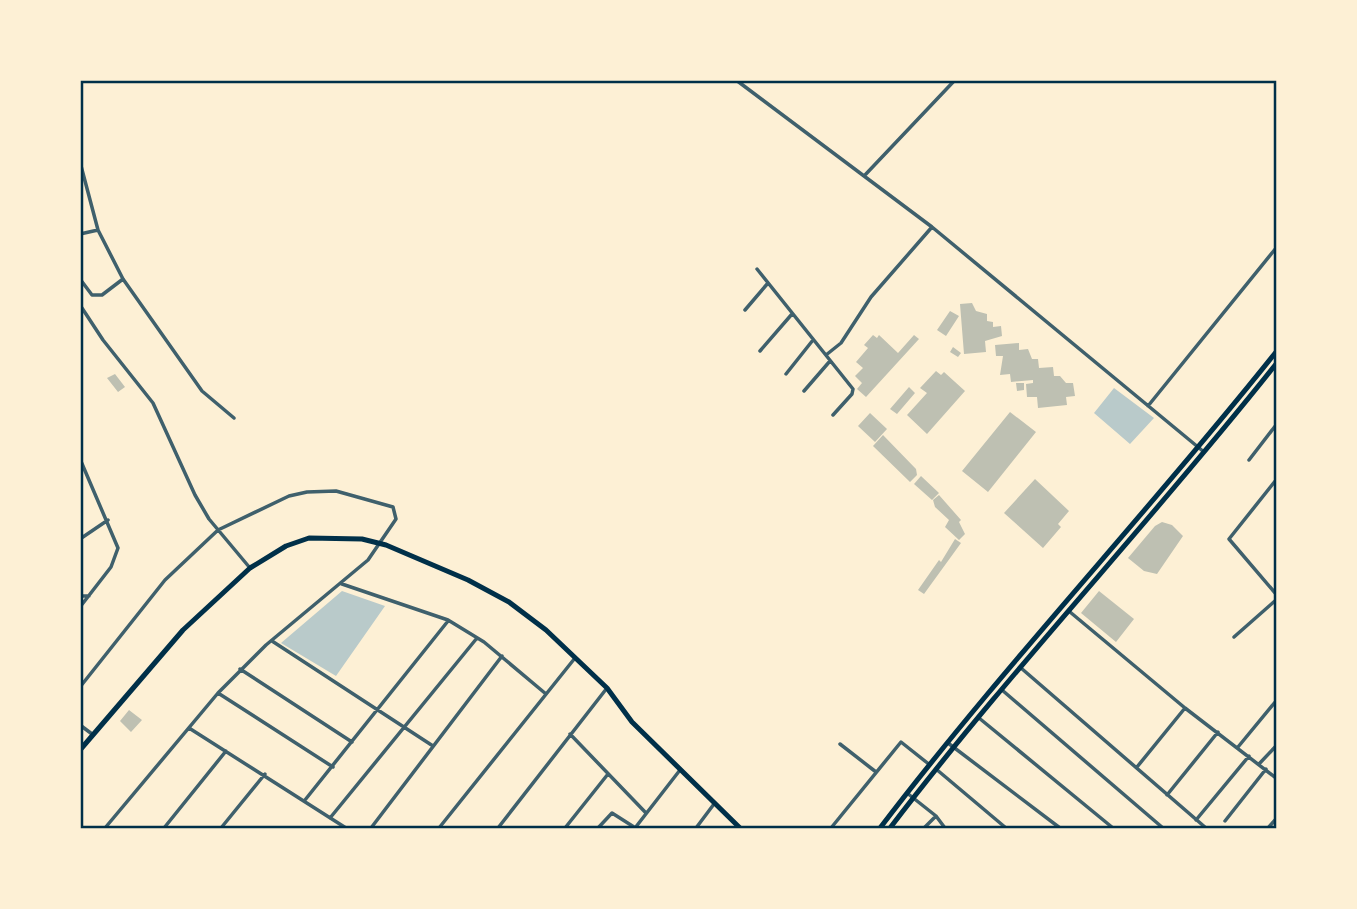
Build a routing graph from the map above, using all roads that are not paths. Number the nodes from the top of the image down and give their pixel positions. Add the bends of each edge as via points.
1 (736, 80) edge
2 (955, 80) edge
3 (80, 162) edge
4 (865, 175) junction
5 (932, 227) junction
6 (98, 230) junction
7 (80, 234) edge
8 (1276, 248) edge
9 (757, 269) dead end
10 (80, 279) edge
11 (123, 279) junction
12 (768, 283) junction
13 (80, 305) edge
14 (745, 310) dead end
15 (792, 314) junction
16 (813, 340) junction
17 (760, 351) dead end
18 (1276, 352) edge
19 (826, 355) junction
20 (830, 361) junction
21 (1276, 363) edge
22 (786, 374) dead end
23 (804, 391) dead end
24 (1148, 406) junction
25 (833, 415) dead end
26 (234, 418) dead end
27 (1276, 425) edge
28 (1199, 448) junction
29 (1206, 453) junction
30 (80, 459) edge
31 (1249, 460) dead end
32 (1276, 480) edge
33 (108, 520) junction
34 (218, 530) junction
35 (80, 538) edge
36 (380, 544) junction
37 (250, 568) junction
38 (341, 584) junction
39 (1276, 593) edge
40 (80, 596) edge
41 (89, 596) junction
42 (1275, 604) edge
43 (80, 607) edge
44 (1070, 612) junction
45 (448, 620) junction
46 (1234, 637) dead end
47 (477, 638) junction
48 (272, 640) junction
49 (502, 656) junction
50 (575, 658) junction
51 (1021, 668) junction
52 (240, 669) junction
53 (80, 687) edge
54 (607, 688) junction
55 (1002, 690) junction
56 (218, 693) junction
57 (547, 694) junction
58 (1276, 701) edge
59 (1185, 708) junction
60 (377, 709) junction
61 (979, 718) junction
62 (80, 725) edge
63 (405, 728) junction
64 (189, 729) junction
65 (1218, 733) junction
66 (92, 734) junction
67 (570, 734) junction
68 (352, 742) junction
69 (947, 743) junction
70 (840, 744) dead end
71 (433, 746) junction
72 (1276, 746) edge
73 (954, 747) junction
74 (1238, 747) junction
75 (80, 750) edge
76 (226, 751) junction
77 (1249, 756) junction
78 (1259, 764) junction
79 (930, 765) junction
80 (333, 766) junction
81 (1137, 767) junction
82 (936, 769) junction
83 (1266, 769) junction
84 (680, 770) junction
85 (876, 772) junction
86 (265, 774) junction
87 (608, 774) junction
88 (1276, 778) edge
89 (907, 793) junction
90 (1167, 795) junction
91 (913, 798) junction
92 (305, 800) junction
93 (714, 804) junction
94 (646, 813) junction
95 (936, 816) junction
96 (330, 818) junction
97 (1276, 819) edge
98 (1196, 820) junction
99 (1224, 821) dead end
100 (105, 828) edge
101 (164, 828) edge
102 (221, 828) edge
103 (346, 828) edge
104 (371, 828) edge
105 (439, 828) edge
106 (498, 828) edge
107 (565, 828) edge
108 (598, 828) edge
109 (635, 828) edge
110 (695, 828) edge
111 (739, 828) edge
112 (831, 828) edge
113 (880, 828) edge
114 (890, 828) edge
115 (924, 828) edge
116 (945, 828) edge
117 (1006, 828) edge
118 (1060, 828) edge
119 (1113, 828) edge
120 (1163, 828) edge
121 (1206, 828) edge
122 (1268, 828) edge

1 - 4 street
2 - 4 street
3 - 6 street
4 - 5 street
5 - 19 street via 855,317 841,343
5 - 24 street
6 - 7 street
6 - 11 street
8 - 24 street
9 - 12 street
10 - 11 street via 92,295 102,295
11 - 26 street via 202,391
12 - 14 street
12 - 15 street
13 - 34 street via 153,403 195,495
15 - 16 street
15 - 17 street
16 - 19 street
16 - 22 street
18 - 28 main road
19 - 20 street
20 - 23 street
20 - 25 street via 853,392
21 - 29 main road
24 - 28 street
27 - 31 street
28 - 29 street
28 - 69 main road
29 - 44 main road
30 - 33 street
32 - 39 street via 1229,539
33 - 35 street
33 - 41 street via 118,548 111,567
34 - 36 street via 289,496 336,491 393,507 396,519
34 - 37 street
34 - 53 street via 165,580
36 - 37 main road via 309,538
36 - 38 street
36 - 50 main road via 509,602
37 - 66 main road via 183,630
38 - 45 street
38 - 48 street
40 - 41 street
41 - 43 street
42 - 46 street
44 - 51 main road
44 - 59 street
45 - 47 street
45 - 60 street
47 - 49 street
47 - 63 street
48 - 52 street
48 - 60 street
49 - 57 street
49 - 71 street
50 - 54 main road
50 - 57 street
51 - 55 main road
51 - 81 street
52 - 56 street
52 - 68 street
54 - 67 street
54 - 84 main road via 632,722
55 - 61 main road
55 - 120 street
56 - 64 street
56 - 80 street
57 - 105 street
58 - 74 street
59 - 65 street
59 - 81 street
60 - 63 street
60 - 68 street
61 - 73 main road
61 - 119 street
62 - 66 street
63 - 71 street
63 - 96 street
64 - 76 street
64 - 100 street
65 - 74 street
65 - 90 street
66 - 75 main road
67 - 87 street
67 - 106 street
68 - 80 street
69 - 73 street
69 - 79 main road
70 - 85 street
71 - 104 street
72 - 78 street
73 - 82 main road
73 - 118 street
74 - 77 street
76 - 86 street
76 - 101 street
77 - 78 street
77 - 98 street
78 - 83 street
79 - 85 street via 901,742
79 - 89 main road
80 - 92 street
81 - 90 street
82 - 91 main road
82 - 117 street
83 - 88 street
83 - 99 street
84 - 93 main road
84 - 94 street
85 - 112 street
86 - 92 street
86 - 102 street
87 - 94 street
87 - 107 street
89 - 91 street
89 - 113 main road
90 - 98 street
91 - 95 street
91 - 114 main road
92 - 96 street
93 - 110 street
93 - 111 main road
94 - 109 street
95 - 115 street
95 - 116 street
96 - 103 street
97 - 122 street
98 - 121 street
108 - 109 street via 612,813

